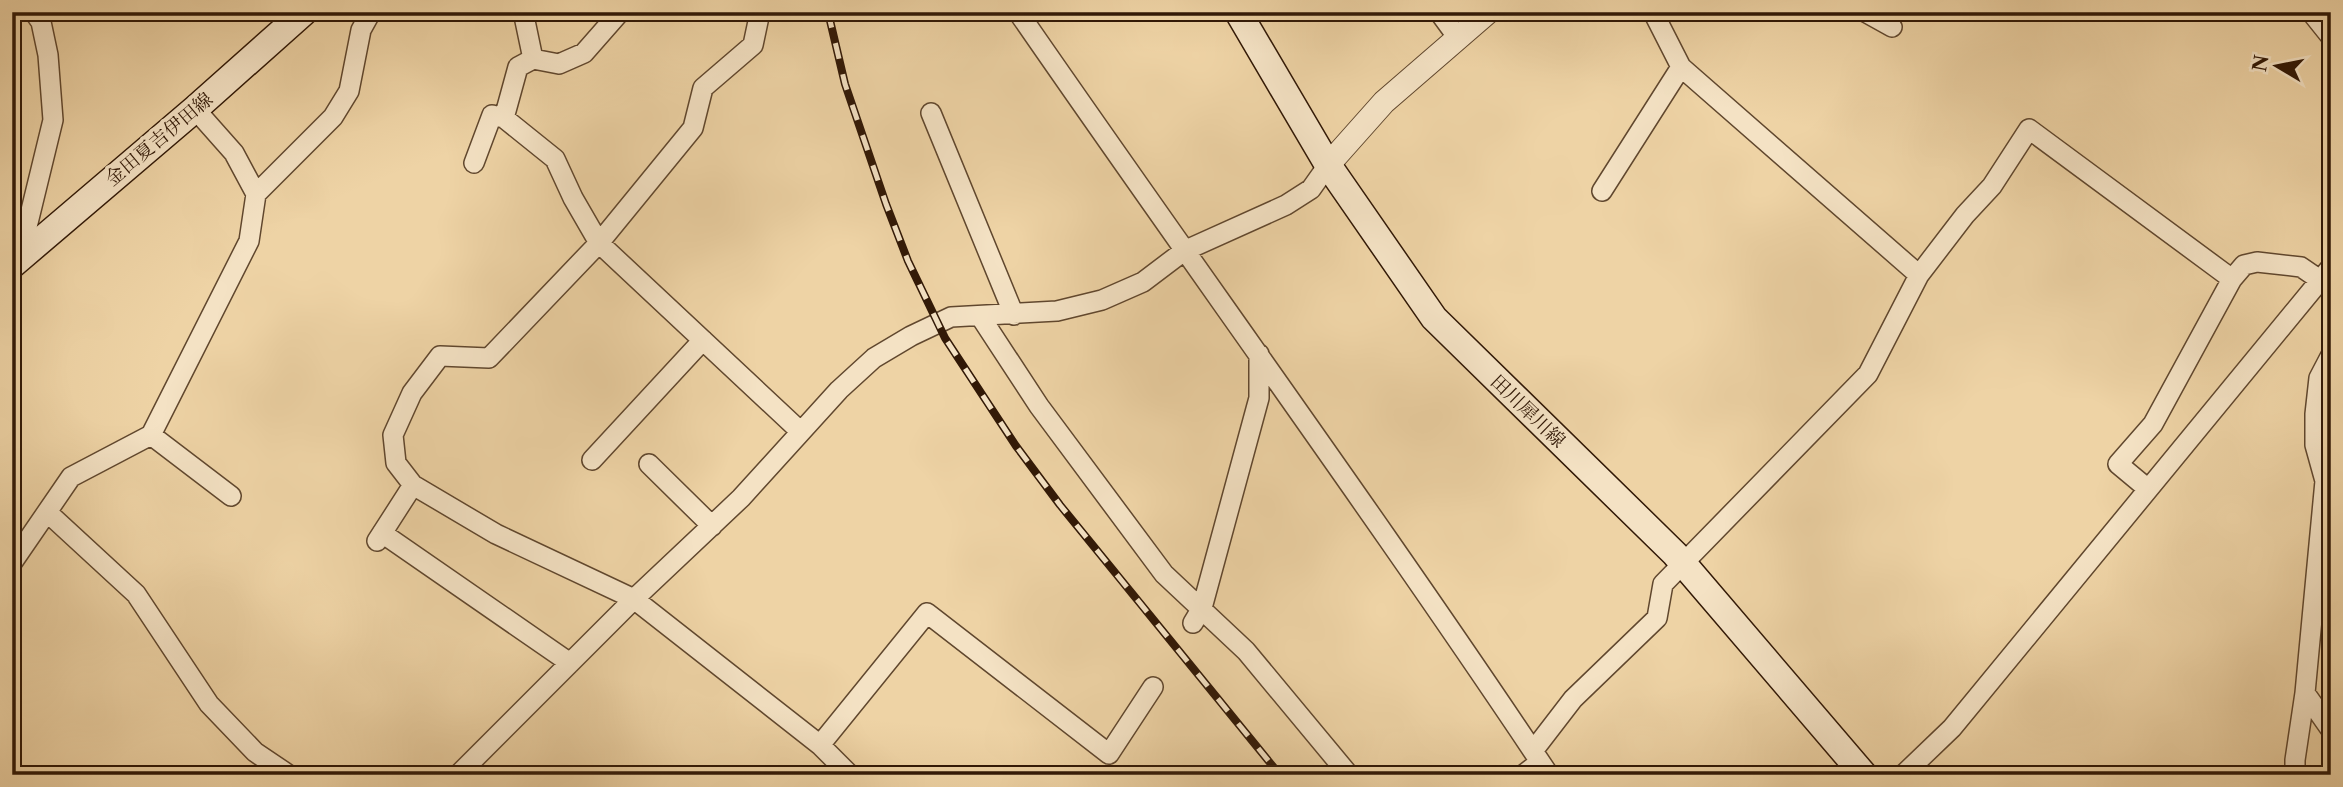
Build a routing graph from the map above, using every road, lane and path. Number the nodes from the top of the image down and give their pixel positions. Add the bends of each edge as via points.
1 (34, 12) edge
2 (304, 12) edge
3 (371, 12) edge
4 (526, 12) edge
5 (620, 12) edge
6 (760, 12) edge
7 (1018, 12) edge
8 (1238, 12) edge
9 (1438, 12) edge
10 (1488, 12) edge
11 (1653, 12) edge
12 (1865, 12) edge
13 (2311, 12) edge
14 (1892, 27) dead end
15 (2331, 37) edge
16 (1458, 38) junction
17 (533, 59) junction
18 (1681, 67) junction
19 (195, 109) junction
20 (932, 113) dead end
21 (504, 118) junction
22 (474, 163) dead end
23 (1328, 165) junction
24 (1602, 191) dead end
25 (256, 194) junction
26 (599, 243) junction
27 (1184, 251) junction
28 (20, 258) edge
29 (2326, 274) edge
30 (1919, 275) junction
31 (2232, 279) junction
32 (1014, 315) junction
33 (980, 316) junction
34 (703, 340) junction
35 (1259, 354) junction
36 (2331, 355) edge
37 (801, 432) junction
38 (151, 435) junction
39 (592, 460) dead end
40 (649, 464) dead end
41 (2328, 480) edge
42 (413, 485) junction
43 (2148, 489) junction
44 (231, 496) dead end
45 (47, 512) junction
46 (712, 526) junction
47 (12, 563) edge
48 (1684, 565) junction
49 (634, 599) junction
50 (1197, 615) junction
51 (570, 663) junction
52 (1153, 687) dead end
53 (2305, 693) junction
54 (2331, 730) edge
55 (820, 745) junction
56 (1540, 762) edge
57 (289, 775) edge
58 (458, 775) edge
59 (850, 775) edge
60 (1349, 775) edge
61 (1523, 775) edge
62 (1864, 775) edge
63 (1903, 775) edge
64 (2295, 775) edge

1 - 28 street via 41,22 48,55 53,120
2 - 19 main road, 金田夏吉伊田線
3 - 25 street via 361,30 349,92 333,117
4 - 17 street
5 - 17 street via 584,52 559,64
6 - 26 street via 753,45 704,89 693,128
7 - 27 street
8 - 23 main road, 田川犀川線
9 - 16 street
10 - 16 street
11 - 18 street
12 - 14 street
13 - 15 street
16 - 23 street via 1384,102
17 - 21 street via 518,67
18 - 24 street
18 - 30 street
19 - 25 street via 234,153
19 - 28 main road, 金田夏吉伊田線
20 - 32 street
21 - 22 street via 492,115
21 - 26 street via 555,159
23 - 27 street via 1311,189 1286,205
23 - 48 main road, 田川犀川線 via 1434,318
25 - 38 street via 249,241
26 - 34 street
26 - 42 street via 489,358 440,356 412,393 393,435 396,463
27 - 32 street via 1143,282 1102,300
27 - 35 street
29 - 31 street via 2257,262 2244,265
29 - 43 street
30 - 31 street via 1992,186 2029,129
30 - 48 street via 1868,374
31 - 43 street via 2153,424 2118,464
32 - 33 street
33 - 37 street via 951,317 874,358
33 - 50 street via 1038,406
34 - 37 street
34 - 39 street
35 - 50 street via 1259,398
35 - 56 street
36 - 41 street via 2319,378 2315,414 2315,445
37 - 46 street
38 - 44 street
38 - 45 street via 71,477
40 - 46 street
41 - 53 street
42 - 49 street via 496,534
42 - 51 street via 380,537
43 - 63 street via 1952,728
45 - 47 street
45 - 57 street via 136,594 209,704 254,752
46 - 49 street
48 - 56 street via 1663,584 1657,618 1573,699
48 - 62 main road, 田川犀川線
49 - 51 street
49 - 55 street
50 - 60 street via 1246,651
51 - 58 street
52 - 55 street via 1109,754 926,613
53 - 54 street
53 - 64 street
55 - 59 street
56 - 61 street

